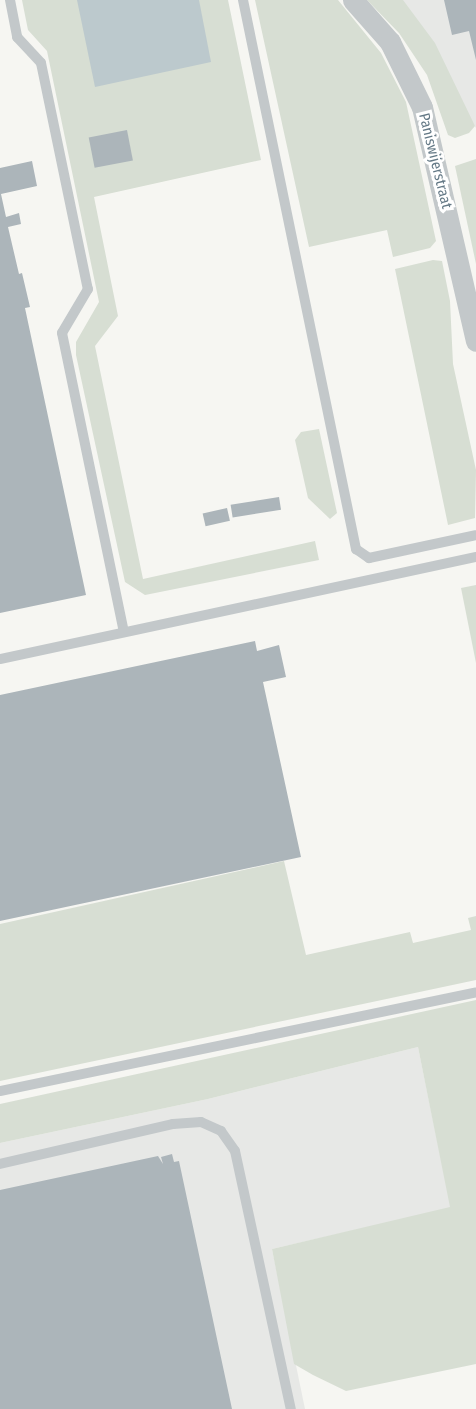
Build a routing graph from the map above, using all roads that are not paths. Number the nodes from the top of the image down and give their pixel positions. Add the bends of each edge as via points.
1 (10, 0) edge
2 (243, 0) edge
3 (352, 0) edge
4 (476, 341) edge
5 (476, 535) edge
6 (476, 557) edge
7 (124, 632) junction
8 (0, 659) edge
9 (476, 992) edge
10 (0, 1091) edge
11 (0, 1164) edge
12 (291, 1409) edge

1 - 7 lane via 17,37 41,63 88,289 62,333
2 - 5 lane via 356,549 369,558
3 - 4 street, Paniswijerstraat via 390,42 422,106
6 - 7 lane
7 - 8 lane
9 - 10 lane
11 - 12 lane via 173,1124 201,1122 221,1131 234,1151

